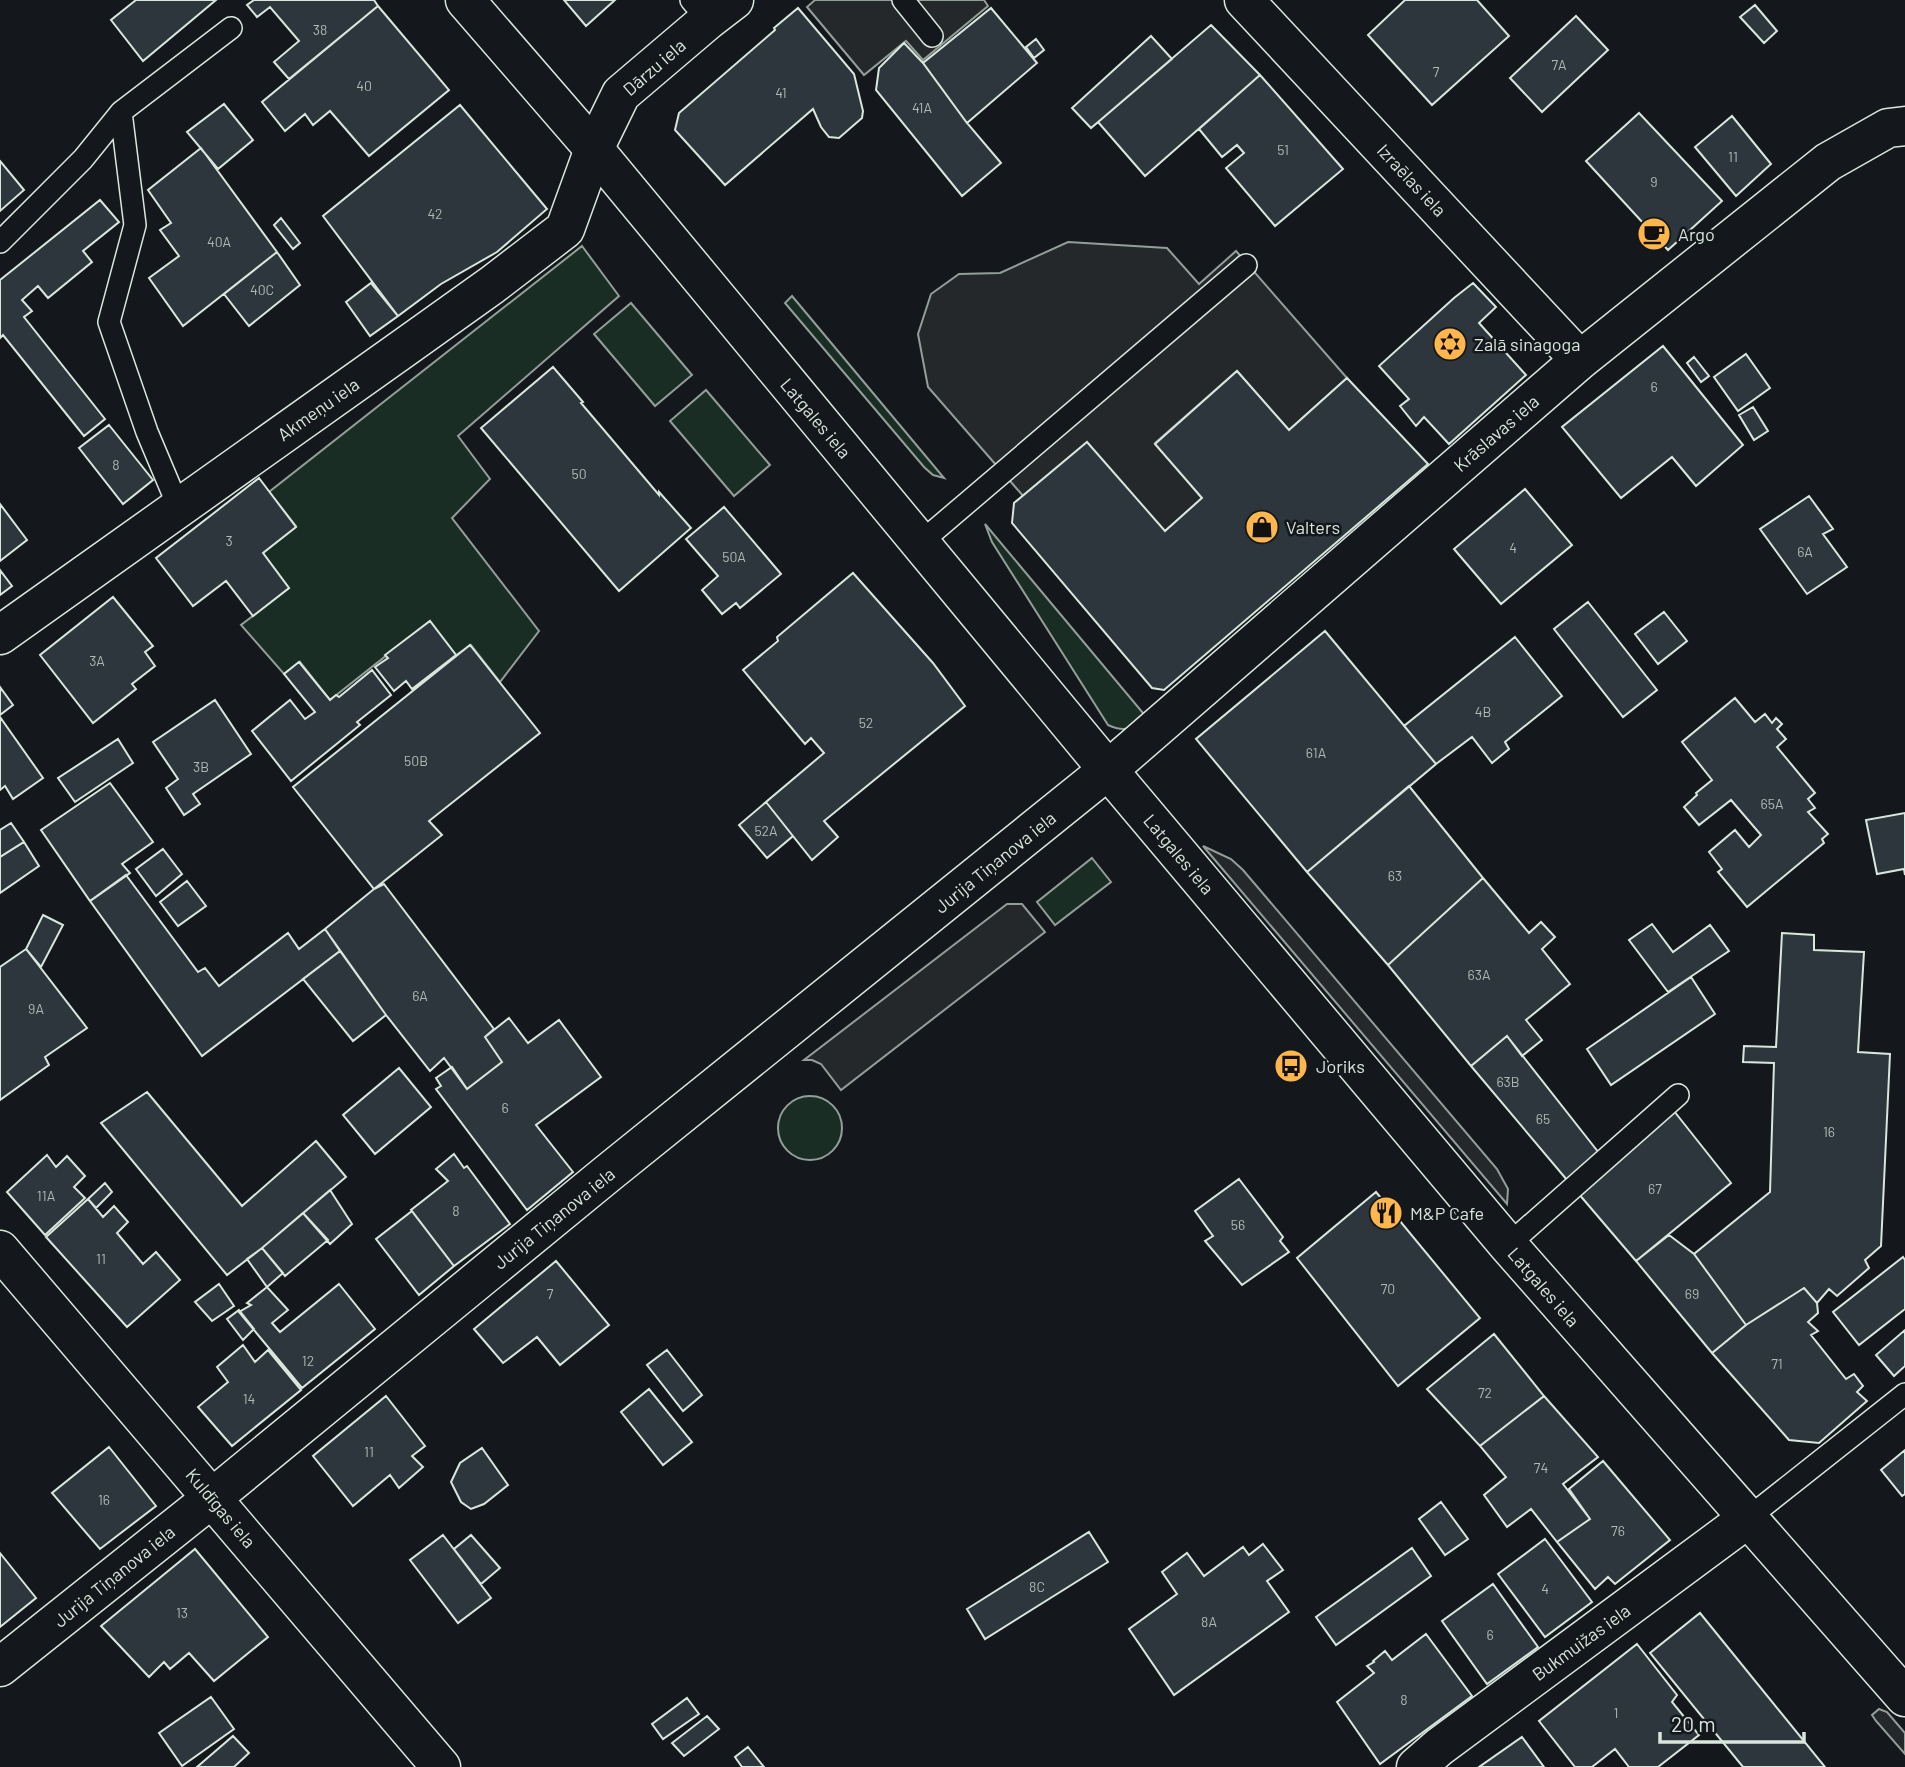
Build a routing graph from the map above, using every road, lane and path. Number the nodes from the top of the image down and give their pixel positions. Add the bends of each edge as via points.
1 (465, 0) edge
2 (903, 0) edge
3 (1244, 0) edge
4 (711, 7) edge
5 (231, 28) dead end
6 (932, 36) dead end
7 (121, 112) junction
8 (1905, 126) edge
9 (594, 149) junction
10 (0, 242) edge
11 (1246, 265) dead end
12 (1580, 360) junction
13 (178, 508) junction
14 (920, 543) junction
15 (0, 635) edge
16 (1108, 770) junction
17 (1678, 1094) dead end
18 (1507, 1245) junction
19 (0, 1250) edge
20 (1905, 1394) edge
21 (212, 1498) junction
22 (1747, 1519) junction
23 (0, 1667) edge
24 (1905, 1697) edge
25 (440, 1767) edge
26 (1416, 1767) edge

1 - 9 street, Latgales iela
2 - 6 lane
3 - 12 street, Izraēlas iela
4 - 9 street, Dārzu iela via 621,94
5 - 7 lane
7 - 10 lane via 83,159
7 - 13 lane via 135,225 109,322
8 - 12 street, Krāslavas iela via 1888,128 1829,162
9 - 13 street, Akmeņu iela via 565,229
9 - 14 street, Latgales iela
11 - 14 lane
12 - 16 street, Krāslavas iela
13 - 15 street, Akmeņu iela
14 - 16 street, Latgales iela
16 - 18 street, Latgales iela
16 - 21 street, Jurija Tiņanova iela
17 - 18 lane
18 - 22 street, Latgales iela
19 - 21 street, Kuldīgas iela
20 - 22 lane
21 - 23 street, Jurija Tiņanova iela
21 - 25 street, Kuldīgas iela
22 - 24 street, Latgales iela
22 - 26 street, Bukmuižas iela

